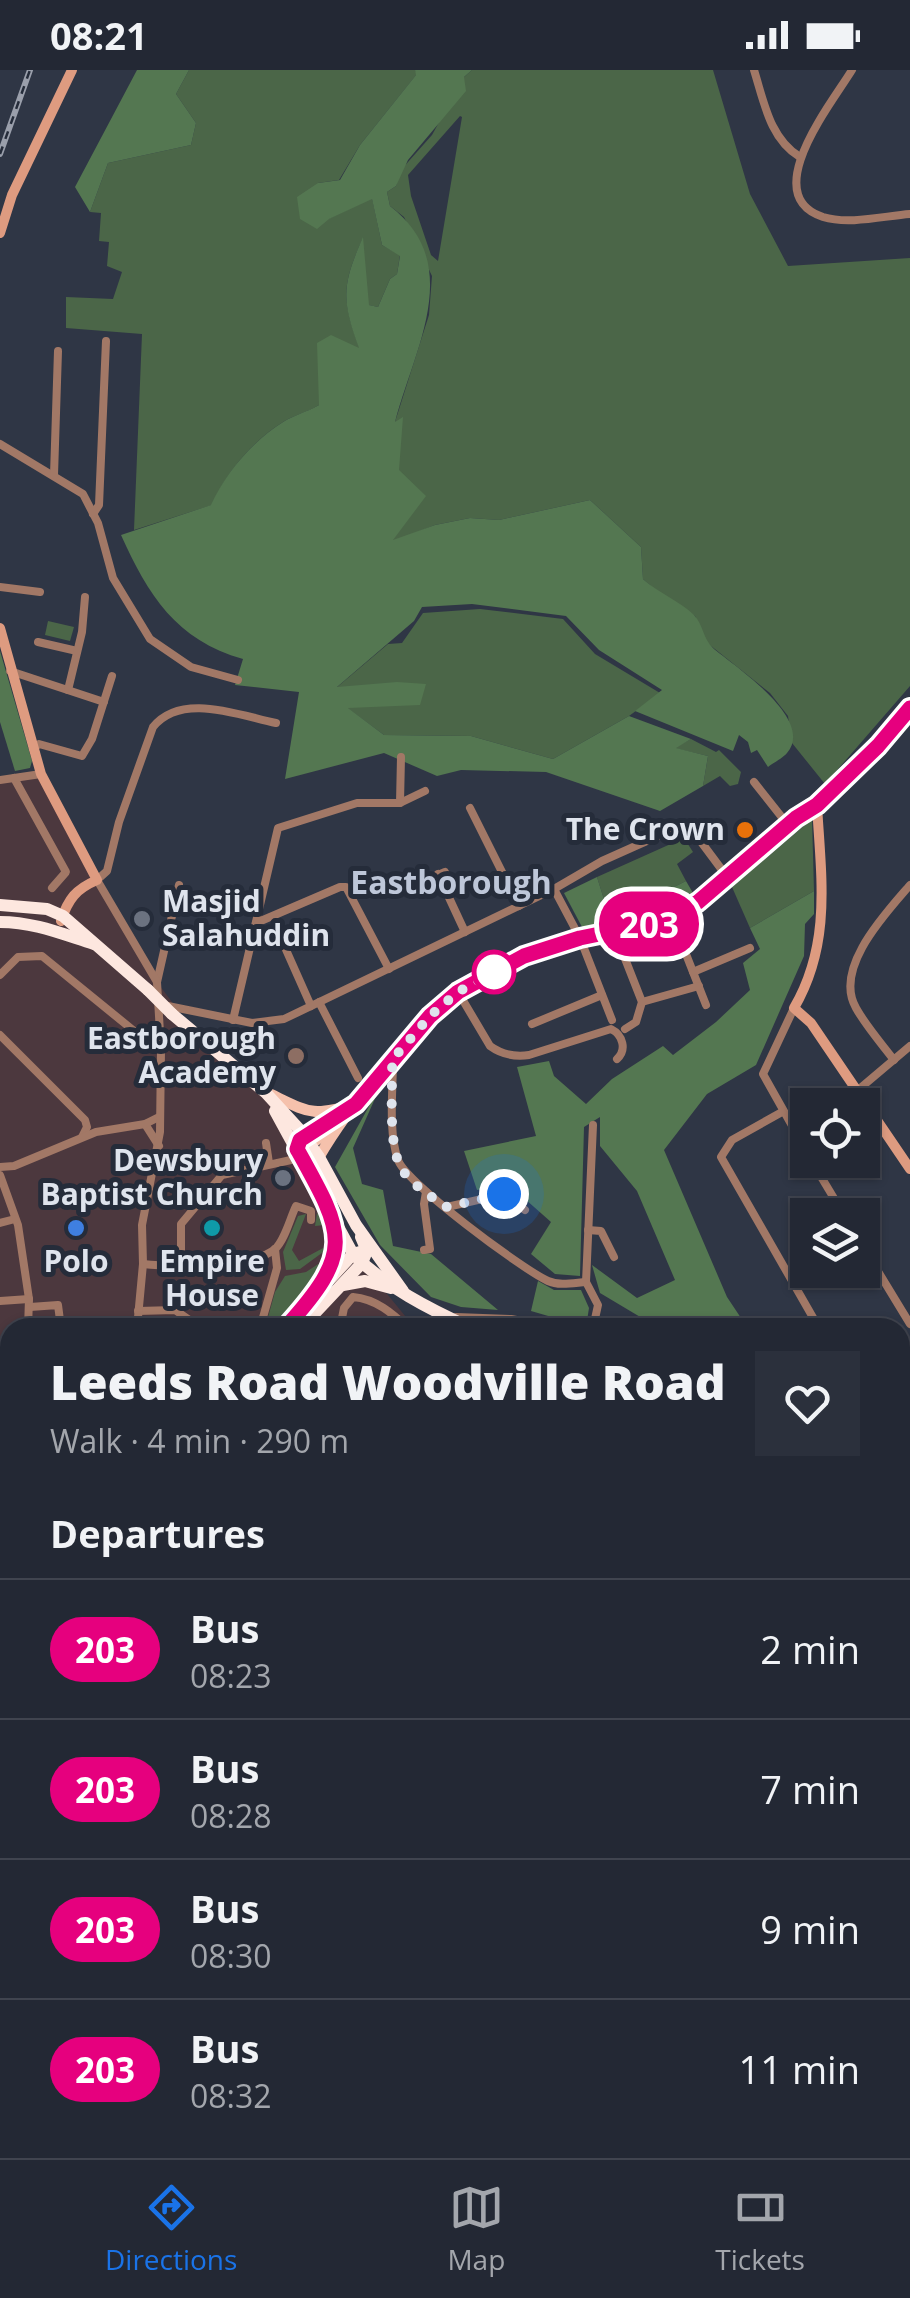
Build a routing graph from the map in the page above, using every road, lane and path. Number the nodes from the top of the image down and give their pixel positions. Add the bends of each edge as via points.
1 (72, 70) edge
2 (754, 70) edge
3 (852, 70) edge
4 (800, 157) junction
5 (910, 214) edge
6 (0, 233) edge
7 (106, 341) dead end
8 (58, 351) dead end
9 (0, 444) edge
10 (54, 476) junction
11 (93, 514) junction
12 (28, 579) dead end
13 (0, 586) edge
14 (27, 590) junction
15 (40, 592) dead end
16 (85, 598) dead end
17 (0, 628) edge
18 (38, 642) dead end
19 (77, 650) junction
20 (10, 671) junction
21 (112, 676) dead end
22 (238, 680) dead end
23 (68, 690) junction
24 (104, 702) junction
25 (910, 708) edge
26 (276, 723) dead end
27 (33, 748) junction
28 (401, 757) dead end
29 (40, 774) junction
30 (14, 778) junction
31 (0, 780) edge
32 (754, 782) dead end
33 (421, 796) dead end
34 (400, 802) junction
35 (817, 805) junction
36 (470, 808) dead end
37 (788, 825) junction
38 (438, 875) dead end
39 (728, 878) junction
40 (97, 880) junction
41 (178, 885) dead end
42 (910, 885) edge
43 (52, 888) dead end
44 (554, 889) junction
45 (0, 904) edge
46 (519, 906) junction
47 (63, 916) junction
48 (668, 920) junction
49 (0, 922) edge
50 (255, 926) junction
51 (58, 931) junction
52 (465, 932) junction
53 (580, 938) junction
54 (96, 944) junction
55 (750, 948) dead end
56 (622, 951) dead end
57 (388, 969) junction
58 (693, 972) junction
59 (0, 975) edge
60 (152, 986) junction
61 (699, 986) junction
62 (458, 992) junction
63 (602, 995) junction
64 (642, 1002) junction
65 (315, 1004) junction
66 (158, 1005) junction
67 (706, 1005) dead end
68 (794, 1008) junction
69 (233, 1020) junction
70 (612, 1020) dead end
71 (532, 1024) dead end
72 (625, 1028) dead end
73 (0, 1035) edge
74 (160, 1035) junction
75 (910, 1046) edge
76 (617, 1059) dead end
77 (392, 1060) junction
78 (894, 1060) junction
79 (358, 1078) dead end
80 (857, 1088) edge
81 (860, 1088) edge
82 (266, 1092) junction
83 (356, 1104) junction
84 (782, 1112) junction
85 (159, 1116) junction
86 (341, 1122) junction
87 (880, 1123) edge
88 (145, 1124) junction
89 (593, 1125) dead end
90 (790, 1125) edge
91 (82, 1137) junction
92 (266, 1143) dead end
93 (159, 1146) junction
94 (300, 1147) junction
95 (319, 1157) junction
96 (270, 1163) junction
97 (910, 1168) edge
98 (0, 1177) edge
99 (426, 1192) junction
100 (446, 1207) junction
101 (525, 1210) dead end
102 (16, 1219) junction
103 (312, 1220) dead end
104 (335, 1222) junction
105 (0, 1223) edge
106 (588, 1230) junction
107 (275, 1249) junction
108 (424, 1250) dead end
109 (369, 1256) junction
110 (614, 1257) dead end
111 (143, 1264) junction
112 (181, 1264) junction
113 (880, 1275) edge
114 (586, 1282) junction
115 (340, 1286) junction
116 (319, 1290) junction
117 (403, 1291) junction
118 (0, 1301) edge
119 (30, 1303) junction
120 (138, 1310) junction
121 (446, 1317) joint
122 (29, 1318) edge
123 (60, 1318) edge
124 (138, 1318) edge
125 (189, 1318) edge
126 (263, 1318) edge
127 (294, 1318) edge
128 (310, 1318) edge
129 (342, 1318) edge
130 (397, 1318) edge
131 (479, 1318) edge
132 (595, 1318) edge
133 (813, 1318) edge
134 (906, 1318) edge

1 - 6 street
2 - 4 street via 784,147
3 - 4 street
4 - 5 street via 798,194 824,217
7 - 11 street via 99,505
8 - 10 street
9 - 10 street
10 - 11 street via 83,494
11 - 22 street via 112,578 150,639 191,667
12 - 14 street
13 - 14 street
14 - 15 street
16 - 19 street
17 - 20 street
18 - 19 street
19 - 23 street
20 - 23 street
20 - 27 street
21 - 24 street
23 - 24 street
24 - 27 street via 82,756
25 - 35 main road
26 - 40 street via 205,709 163,715 136,774 108,871
27 - 29 street
28 - 34 street
29 - 30 street
29 - 40 street
30 - 31 street
30 - 43 street via 66,872
32 - 37 street
33 - 34 street
34 - 50 street via 357,803 280,826
35 - 37 main road
35 - 68 street via 824,898 818,947
36 - 46 street
37 - 39 main road
38 - 52 street
39 - 44 street via 686,823
39 - 48 main road
40 - 47 street via 79,888
40 - 60 street
41 - 60 street
42 - 78 street via 869,933 851,988 854,1005
44 - 46 street
44 - 53 street
45 - 47 highway
46 - 52 street
47 - 51 street
47 - 54 highway
48 - 53 main road
48 - 58 street
49 - 51 highway
50 - 57 street via 346,887
50 - 65 street via 279,934
50 - 69 street
51 - 54 highway
52 - 57 street
53 - 62 main road via 524,956
53 - 63 street
54 - 60 highway
55 - 58 street
56 - 64 street
57 - 65 street
58 - 61 street
59 - 74 street via 18,957 42,956 139,1035
60 - 66 street
60 - 82 highway, bridge via 172,1014
61 - 64 street
61 - 67 street
62 - 76 street via 498,1051 523,1056 609,1029 622,1038
62 - 77 main road
63 - 70 street
63 - 71 street
64 - 72 street via 636,1022
65 - 69 street via 268,1023
65 - 79 street
66 - 69 street
66 - 74 street
68 - 80 street
68 - 84 street via 764,1074
73 - 91 street via 84,1120
74 - 85 street
75 - 78 street
77 - 83 main road
77 - 99 street via 396,1156
78 - 81 street
82 - 83 main road via 310,1113
82 - 94 highway
83 - 86 main road
83 - 94 main road
84 - 90 street
84 - 133 street via 732,1140 721,1157
85 - 88 street
85 - 93 street
86 - 94 main road
86 - 95 main road
87 - 97 street
88 - 91 street
88 - 93 street
89 - 106 street
91 - 98 street
92 - 96 street
93 - 111 street via 142,1225
94 - 95 highway
94 - 96 street
94 - 104 highway
95 - 109 highway
96 - 112 street via 222,1175 180,1224
98 - 102 street
99 - 100 street
99 - 108 street via 430,1249
100 - 101 street via 504,1194
100 - 114 street via 544,1278
102 - 105 street
102 - 119 street
103 - 107 street via 311,1212 296,1206
104 - 109 highway
104 - 116 highway via 334,1262
106 - 110 street via 601,1231
106 - 114 street
107 - 112 street via 240,1261
107 - 126 street via 278,1268
109 - 115 highway
109 - 116 highway
109 - 117 highway
109 - 117 highway
111 - 112 street
111 - 120 street
113 - 134 street
114 - 132 street via 598,1305
115 - 117 highway via 365,1280
115 - 128 highway
116 - 127 highway
117 - 121 highway
118 - 119 street
119 - 122 street
119 - 123 street via 58,1305
120 - 124 street
120 - 125 street via 175,1310
121 - 131 street
129 - 130 street via 353,1297

